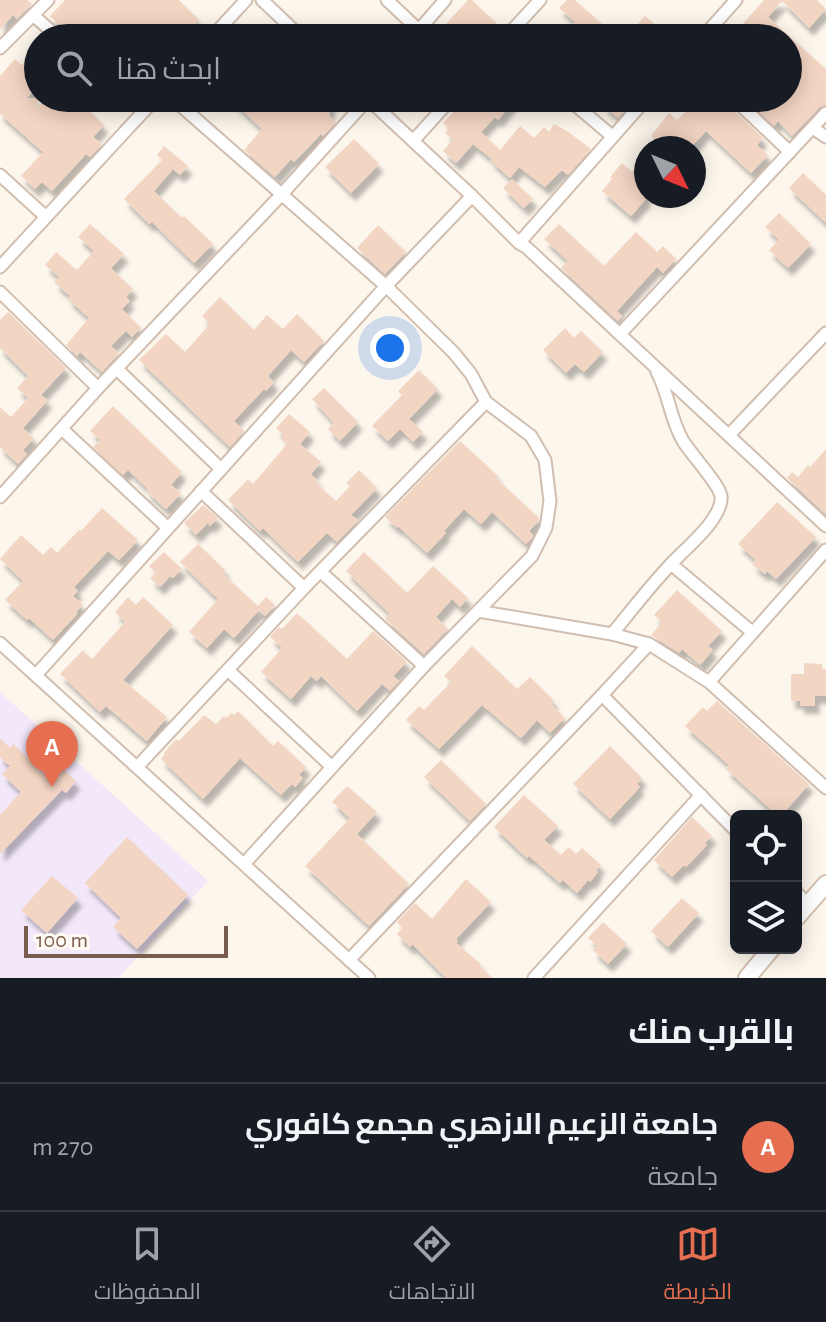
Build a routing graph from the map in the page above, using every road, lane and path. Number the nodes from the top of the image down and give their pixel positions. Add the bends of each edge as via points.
1 (48, 0) edge
2 (246, 0) edge
3 (262, 0) edge
4 (387, 0) edge
5 (445, 0) edge
6 (540, 0) edge
7 (736, 0) edge
8 (33, 15) junction
9 (43, 24) edge
10 (224, 24) edge
11 (287, 24) edge
12 (412, 24) edge
13 (429, 24) edge
14 (518, 24) edge
15 (715, 24) edge
16 (0, 48) edge
17 (142, 112) edge
18 (188, 112) edge
19 (355, 112) edge
20 (381, 112) edge
21 (439, 112) edge
22 (584, 112) edge
23 (634, 112) edge
24 (748, 112) edge
25 (826, 113) edge
26 (813, 128) junction
27 (612, 136) junction
28 (826, 137) edge
29 (413, 141) junction
30 (790, 152) junction
31 (0, 175) edge
32 (282, 194) junction
33 (472, 196) junction
34 (46, 217) junction
35 (519, 243) junction
36 (0, 267) edge
37 (386, 286) junction
38 (0, 292) edge
39 (826, 333) edge
40 (620, 334) junction
41 (653, 365) junction
42 (117, 369) junction
43 (98, 388) junction
44 (486, 402) junction
45 (62, 429) junction
46 (729, 435) junction
47 (221, 469) junction
48 (201, 491) junction
49 (0, 497) edge
50 (826, 526) edge
51 (168, 528) junction
52 (826, 550) edge
53 (671, 564) junction
54 (321, 572) junction
55 (304, 588) junction
56 (478, 611) junction
57 (752, 632) junction
58 (612, 634) junction
59 (0, 643) edge
60 (649, 644) junction
61 (424, 666) junction
62 (228, 670) junction
63 (36, 675) junction
64 (709, 682) junction
65 (602, 695) junction
66 (137, 767) junction
67 (332, 767) junction
68 (826, 788) edge
69 (701, 795) junction
70 (730, 825) edge
71 (244, 864) junction
72 (826, 884) edge
73 (802, 898) edge
74 (768, 954) edge
75 (349, 960) junction
76 (754, 976) edge
77 (369, 978) edge
78 (534, 978) edge

1 - 8 street
2 - 10 street
3 - 11 street
4 - 12 street
5 - 13 street
6 - 14 street
7 - 15 street
8 - 9 street
8 - 16 street
17 - 34 street
18 - 32 street
19 - 32 street
20 - 29 street
21 - 29 street
22 - 27 street
23 - 27 street
24 - 30 street
25 - 26 street
26 - 28 street
26 - 30 street
27 - 35 street
29 - 33 street
30 - 40 street
31 - 34 street
32 - 37 street
32 - 42 street
33 - 35 street
33 - 37 street
34 - 36 street
35 - 40 street
37 - 44 street via 454,353
37 - 47 street
38 - 43 street
39 - 46 street
40 - 41 street
41 - 46 street
41 - 53 street via 680,436 721,497 713,519
42 - 43 street
42 - 47 street
43 - 45 street
44 - 54 street
44 - 56 street via 531,436 545,460 550,501 546,528 532,556
45 - 49 street
45 - 51 street
46 - 50 street
47 - 48 street
48 - 51 street
48 - 55 street
51 - 63 street
52 - 57 street
53 - 57 street
53 - 58 street
54 - 55 street
54 - 61 street
55 - 62 street
56 - 58 street
56 - 61 street
57 - 64 street
58 - 60 street
59 - 63 street
60 - 64 street
60 - 65 street
61 - 67 street
62 - 66 street
62 - 67 street
63 - 66 street
64 - 68 street
65 - 69 street
65 - 75 street
66 - 71 street
67 - 71 street
69 - 70 street
69 - 78 street
71 - 75 street
72 - 73 street
74 - 76 street
75 - 77 street

